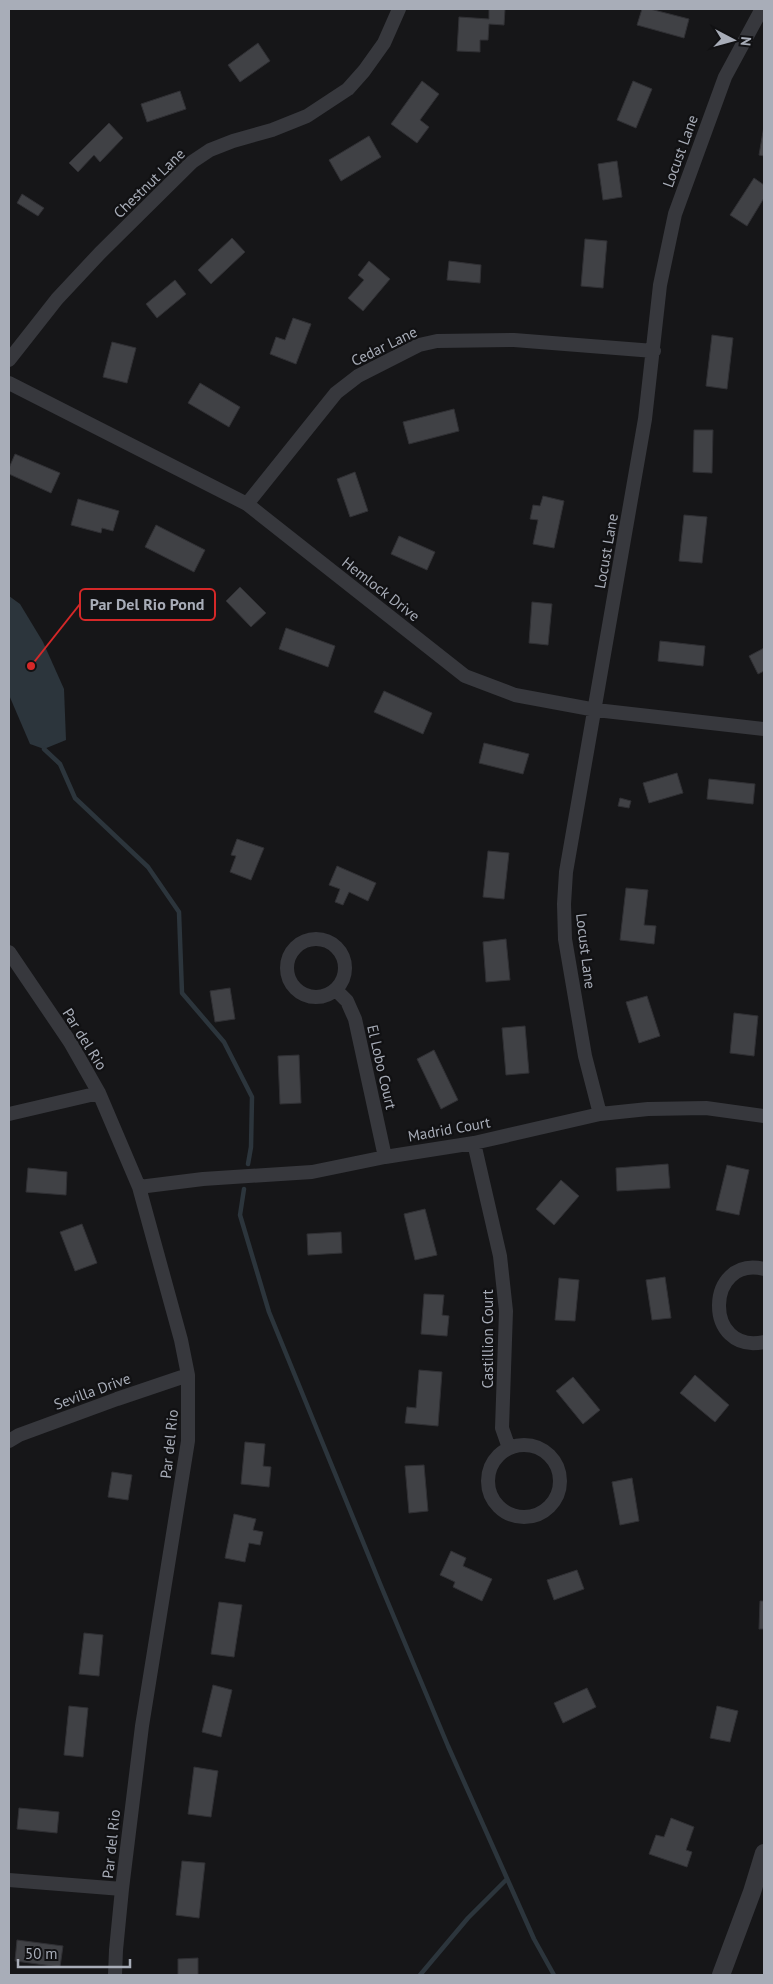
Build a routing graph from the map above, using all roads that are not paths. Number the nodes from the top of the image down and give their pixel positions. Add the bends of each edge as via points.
1 (399, 9) edge
2 (764, 9) edge
3 (654, 351) junction
4 (9, 360) edge
5 (9, 383) edge
6 (247, 504) junction
7 (596, 710) junction
8 (764, 729) edge
9 (9, 952) edge
10 (336, 990) junction
11 (99, 1093) junction
12 (9, 1114) edge
13 (600, 1114) junction
14 (764, 1116) edge
15 (474, 1143) junction
16 (385, 1157) junction
17 (139, 1187) junction
18 (764, 1269) edge
19 (764, 1342) edge
20 (188, 1375) junction
21 (9, 1441) edge
22 (509, 1448) junction
23 (764, 1853) edge
24 (9, 1880) edge
25 (122, 1889) junction
26 (115, 1975) edge
27 (721, 1975) edge

1 - 4 street, Chestnut Lane via 384,43 348,89 307,116 225,144 192,162 57,299
2 - 3 street, Locust Lane via 725,77 675,214 660,285
3 - 6 street, Cedar Lane via 514,340 437,341 420,345 358,376 336,393
3 - 7 street, Locust Lane
5 - 6 street, Hemlock Drive
6 - 7 street, Hemlock Drive via 465,676 515,695
7 - 8 street, Hemlock Drive
7 - 13 street, Locust Lane via 566,872 564,904 565,939 585,1056
9 - 11 street, Par del Rio via 70,1042
10 - 10 street via 345,974 345,964 337,947 320,939 301,942 294,948 287,964 287,974 295,989 302,995 320,998
10 - 16 street, El Lobo Court via 347,1001 355,1019
11 - 12 street
11 - 17 street, Par del Rio
13 - 14 street, Madrid Court via 706,1108
13 - 15 street, Madrid Court
15 - 16 street, Madrid Court
15 - 22 street, Castillion Court via 500,1256 506,1311 502,1428
16 - 17 street, Madrid Court via 312,1172
17 - 20 street, Par del Rio
18 - 19 street via 752,1268 735,1274 722,1287 718,1305 722,1322 733,1336 750,1343
20 - 21 street, Sevilla Drive
20 - 25 street, Par del Rio via 188,1441 142,1726
22 - 22 street via 535,1446 550,1456 559,1472 559,1490 550,1505 536,1515 519,1517 504,1511 492,1499 488,1474 495,1458
23 - 27 street
24 - 25 street
25 - 26 street, Par del Rio

